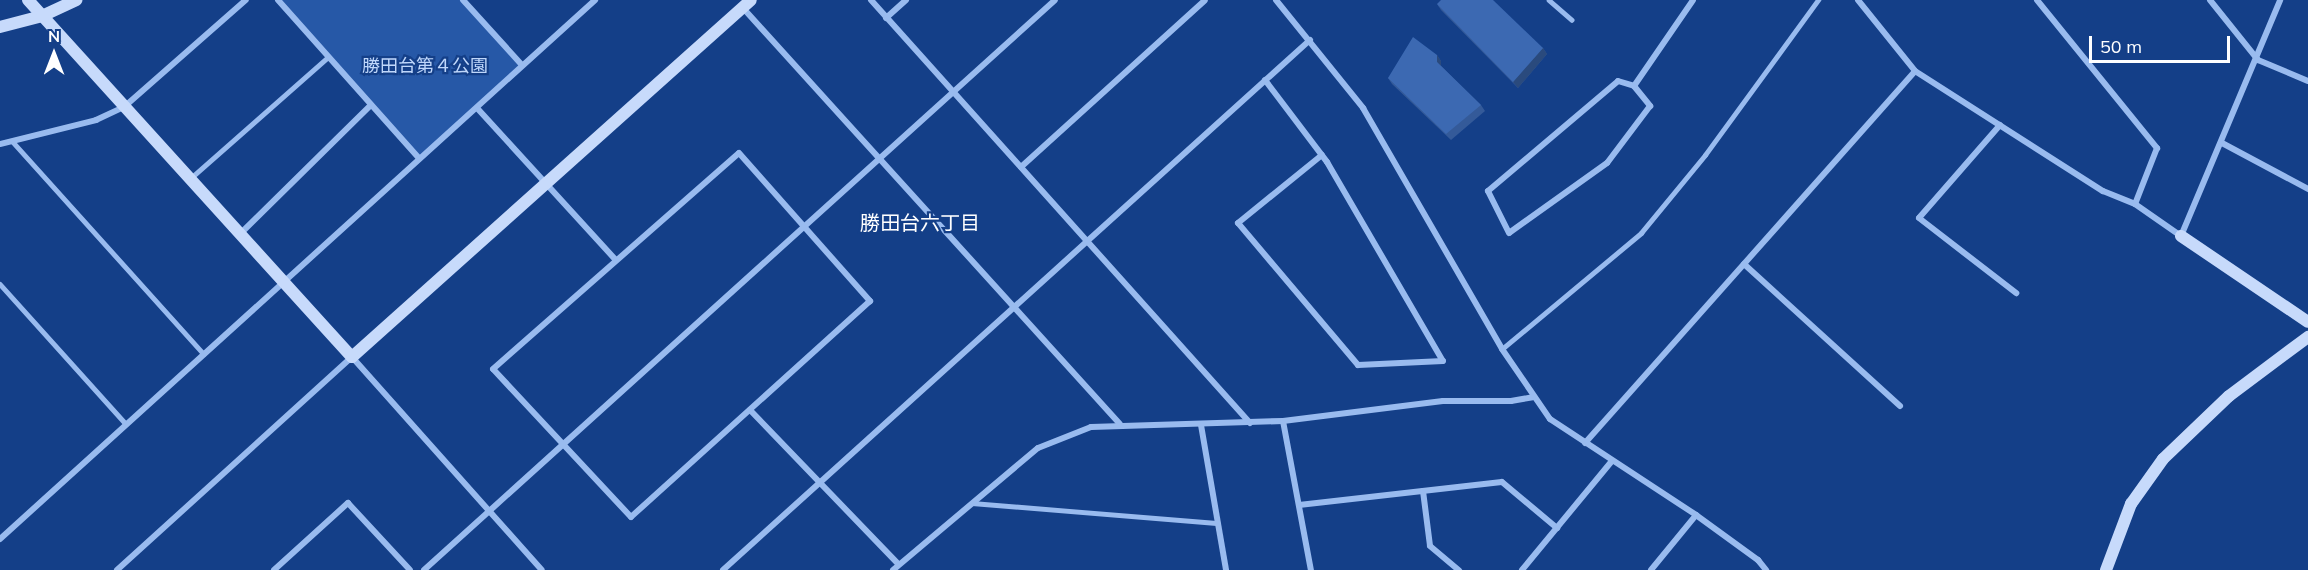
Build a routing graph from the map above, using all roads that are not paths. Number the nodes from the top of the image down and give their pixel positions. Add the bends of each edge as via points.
1 (28, 0) edge
2 (77, 0) edge
3 (246, 0) edge
4 (278, 0) edge
5 (463, 0) edge
6 (595, 0) edge
7 (871, 0) edge
8 (906, 0) edge
9 (1055, 0) edge
10 (1205, 0) edge
11 (1276, 0) edge
12 (1549, 0) edge
13 (1693, 0) edge
14 (1818, 0) edge
15 (1858, 0) edge
16 (2037, 0) edge
17 (2210, 0) edge
18 (2280, 0) edge
19 (743, 3) edge
20 (42, 16) junction
21 (886, 18) junction
22 (1572, 20) dead end
23 (0, 27) edge
24 (1310, 40) junction
25 (328, 57) junction
26 (2258, 60) junction
27 (522, 65) junction
28 (1915, 71) junction
29 (1265, 80) junction
30 (2308, 81) edge
31 (1634, 86) junction
32 (953, 93) junction
33 (371, 105) junction
34 (124, 107) junction
35 (477, 108) junction
36 (2000, 125) junction
37 (12, 142) junction
38 (2222, 143) junction
39 (0, 144) edge
40 (1322, 155) junction
41 (419, 158) junction
42 (879, 158) junction
43 (1021, 167) junction
44 (190, 179) junction
45 (550, 184) junction
46 (2308, 189) edge
47 (2135, 204) junction
48 (806, 227) junction
49 (240, 234) junction
50 (2181, 236) junction
51 (1088, 241) junction
52 (616, 260) junction
53 (1744, 264) junction
54 (283, 282) junction
55 (0, 284) edge
56 (2016, 293) dead end
57 (1013, 308) junction
58 (2308, 322) edge
59 (2308, 337) edge
60 (1502, 349) junction
61 (204, 354) junction
62 (352, 357) junction
63 (1533, 397) junction
64 (1900, 406) dead end
65 (750, 410) junction
66 (1283, 421) junction
67 (1250, 423) junction
68 (126, 424) junction
69 (1120, 424) junction
70 (1201, 425) junction
71 (1585, 443) junction
72 (564, 444) junction
73 (1611, 462) junction
74 (820, 483) junction
75 (1423, 491) junction
76 (972, 503) junction
77 (1299, 505) junction
78 (488, 510) junction
79 (1696, 515) junction
80 (1216, 523) junction
81 (1557, 528) junction
82 (0, 539) edge
83 (898, 564) junction
84 (117, 570) edge
85 (274, 570) edge
86 (410, 570) edge
87 (424, 570) edge
88 (542, 570) edge
89 (723, 570) edge
90 (892, 570) edge
91 (1226, 570) edge
92 (1311, 570) edge
93 (1459, 570) edge
94 (1522, 570) edge
95 (1651, 570) edge
96 (1766, 570) edge
97 (2106, 570) edge

1 - 20 street
2 - 20 street
3 - 34 street
4 - 25 street
5 - 27 street
6 - 27 street
7 - 21 street
8 - 21 street
9 - 32 street
10 - 43 street
11 - 24 street
12 - 22 lane
13 - 31 street
14 - 60 lane via 1705,155 1641,233
15 - 28 street
16 - 47 street via 2157,147
17 - 26 street
18 - 26 street
19 - 42 street
19 - 45 street
20 - 23 street
20 - 34 street
21 - 32 street
24 - 29 street
24 - 60 street via 1363,108
25 - 33 street
25 - 44 lane
26 - 30 street
26 - 38 street
27 - 35 street
28 - 36 street
28 - 53 street
29 - 40 street
29 - 51 street
31 - 31 street via 1650,106 1607,163 1509,233 1488,191 1618,81
32 - 42 street
32 - 43 street
33 - 41 street
33 - 49 street
34 - 37 street via 96,120
34 - 44 street
35 - 41 street
35 - 45 street
36 - 47 street via 2103,191
36 - 56 street via 1919,218
37 - 39 street
37 - 61 lane
38 - 46 street
38 - 50 street
40 - 40 street via 1327,162 1443,361 1358,365 1238,223
41 - 54 street
42 - 48 street
42 - 57 street
43 - 51 street
44 - 49 street
45 - 52 street
45 - 62 street
47 - 50 street
48 - 52 street via 739,153
48 - 65 street via 870,301
48 - 72 street
49 - 54 street
50 - 58 street
51 - 57 street
51 - 67 street
52 - 72 street via 493,369
53 - 64 street
53 - 71 street
54 - 61 street
54 - 62 street
55 - 68 lane
57 - 69 street
57 - 74 street
59 - 97 street via 2229,396 2163,459 2131,504
60 - 63 street
61 - 68 street
62 - 78 street
62 - 84 street
63 - 66 street via 1511,401 1443,401
63 - 71 street via 1550,419
65 - 72 street via 631,517
65 - 74 street
66 - 67 street
66 - 77 street
67 - 70 street
68 - 82 street
69 - 70 street
69 - 76 street via 1091,427 1038,448
70 - 80 street
71 - 73 street
72 - 78 street
73 - 79 street
73 - 81 street
74 - 83 street
74 - 89 street
75 - 77 street
75 - 81 street via 1502,482
75 - 93 street via 1430,546
76 - 80 lane
76 - 83 street
77 - 92 street
78 - 87 street
78 - 88 street
79 - 95 street
79 - 96 street
80 - 91 street
81 - 94 street
83 - 90 street
85 - 86 street via 348,503

